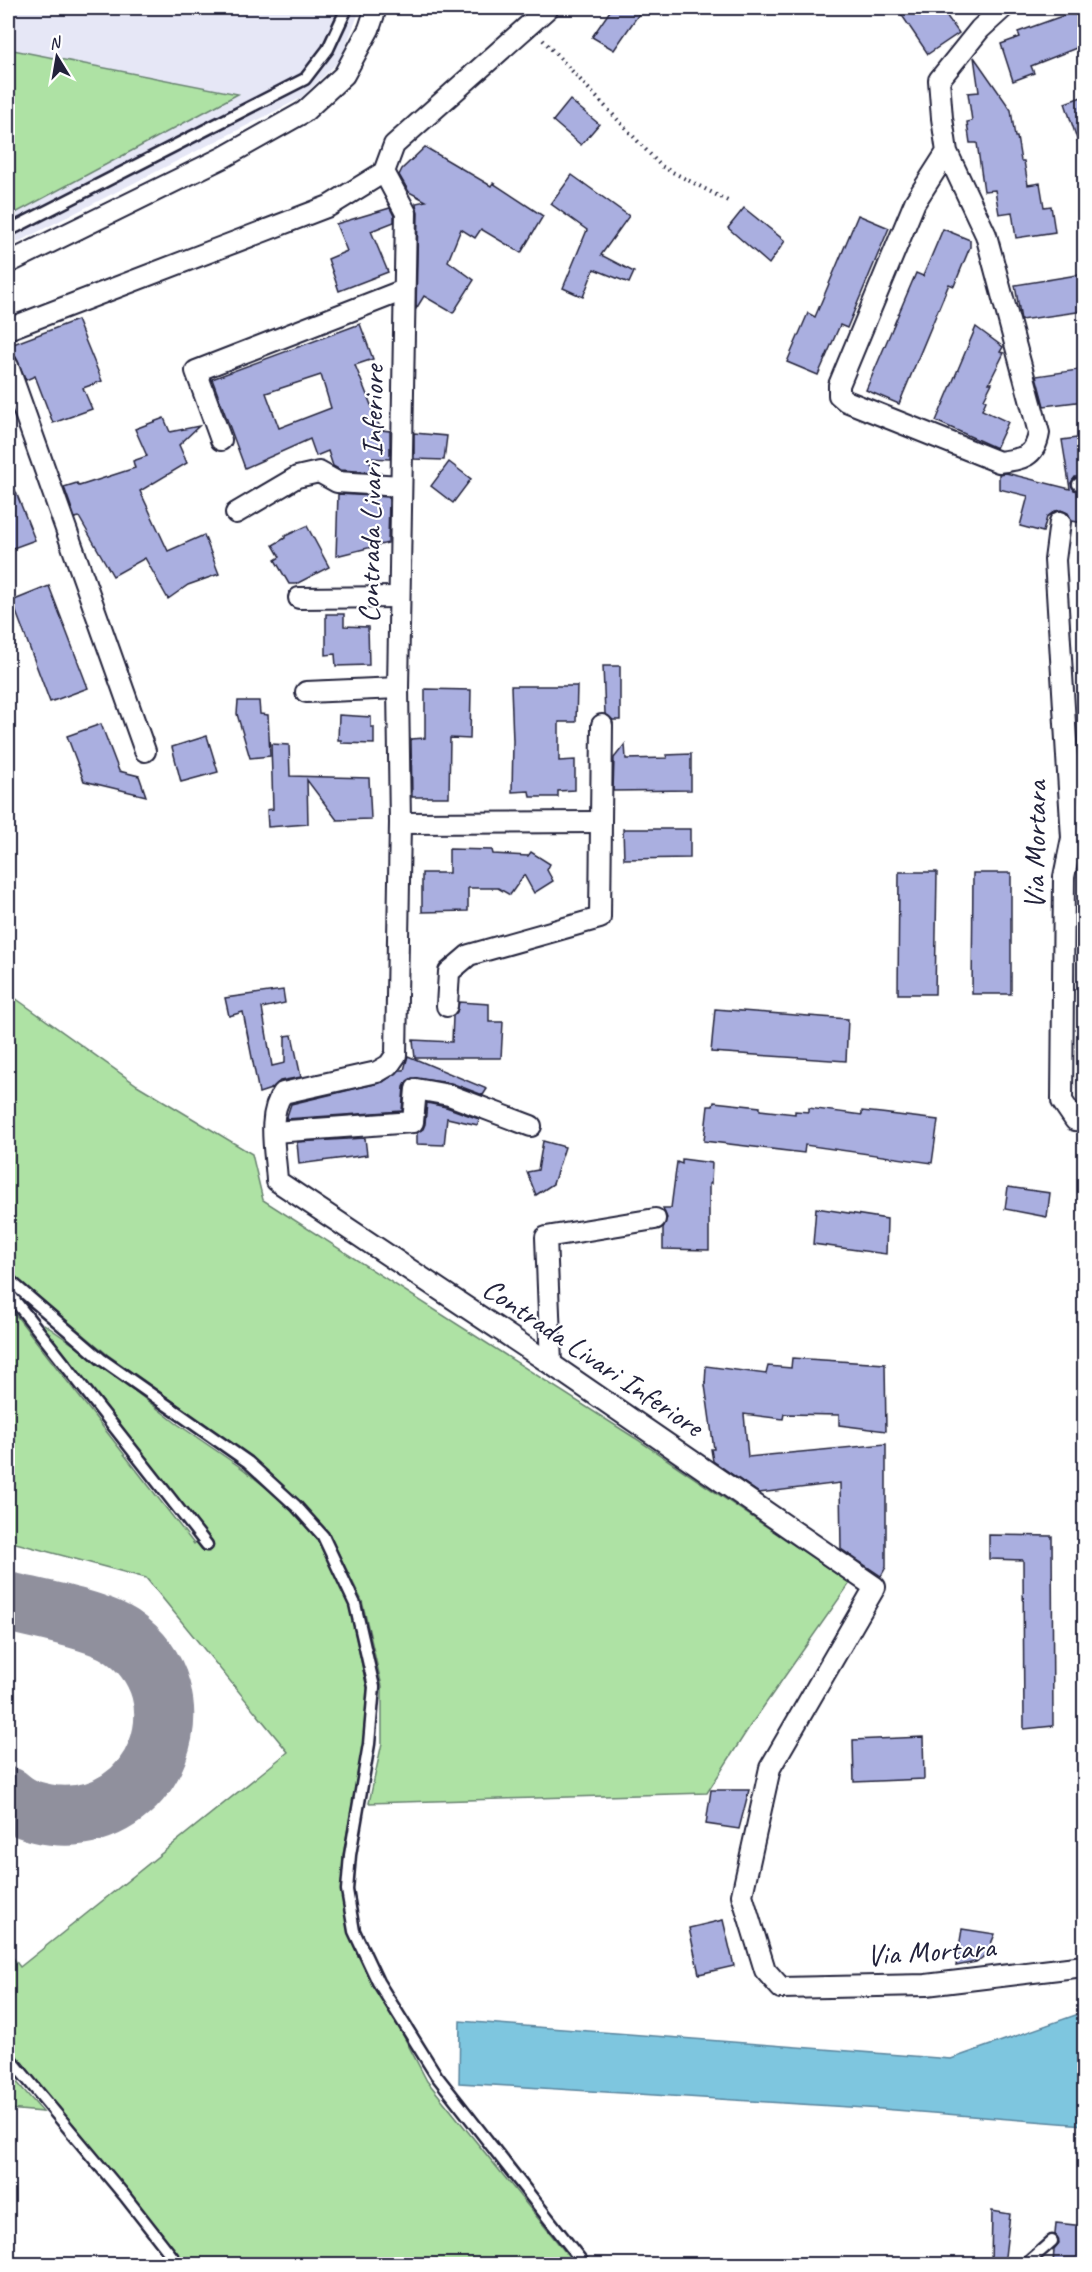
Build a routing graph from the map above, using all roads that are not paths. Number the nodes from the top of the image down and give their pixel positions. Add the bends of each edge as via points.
1 (347, 8) edge
2 (376, 8) edge
3 (548, 8) edge
4 (1003, 8) edge
5 (947, 152) junction
6 (384, 172) junction
7 (8, 231) edge
8 (8, 263) edge
9 (404, 290) junction
10 (8, 329) edge
11 (8, 366) edge
12 (221, 440) dead end
13 (401, 486) junction
14 (236, 513) dead end
15 (1060, 522) dead end
16 (399, 597) junction
17 (299, 598) dead end
18 (398, 688) junction
19 (306, 692) dead end
20 (602, 725) dead end
21 (145, 751) dead end
22 (600, 822) junction
23 (400, 823) junction
24 (1078, 838) edge
25 (447, 1006) dead end
26 (1084, 1121) edge
27 (531, 1126) dead end
28 (274, 1132) junction
29 (655, 1220) dead end
30 (8, 1279) edge
31 (8, 1292) edge
32 (551, 1364) junction
33 (207, 1545) dead end
34 (1084, 1966) edge
35 (781, 1988) joint
36 (8, 2056) edge
37 (1052, 2241) dead end
38 (178, 2265) edge
39 (584, 2265) edge
40 (1026, 2265) edge

1 - 7 lane via 328,49 305,79
2 - 8 street via 344,75 304,112 224,157
3 - 6 street via 394,146
4 - 5 street via 980,29 939,80
5 - 5 street via 986,235 1039,433 1036,446 1023,459 999,462 846,401 840,394 839,385 915,202
6 - 9 street, Contrada Livari Inferiore via 406,213
6 - 10 street via 329,206
9 - 12 street via 196,371
9 - 13 street, Contrada Livari Inferiore
11 - 21 street
13 - 14 street via 338,482 319,472 297,477
13 - 16 street, Contrada Livari Inferiore
15 - 24 street, Via Mortara via 1055,560
16 - 17 street
16 - 18 street, Contrada Livari Inferiore
18 - 19 street
18 - 23 street, Contrada Livari Inferiore
20 - 22 street
22 - 23 street
22 - 25 street via 600,918 469,955 449,972
23 - 28 street, Contrada Livari Inferiore via 396,1055 377,1072 284,1093 276,1102
24 - 26 street, Via Mortara via 1064,877 1062,1101 1075,1120
27 - 28 street via 449,1095 416,1089 413,1122
28 - 32 street, Contrada Livari Inferiore via 277,1181
29 - 32 street via 546,1237
30 - 39 lane via 100,1359 248,1462 323,1536 355,1604 374,1687 347,1890 354,1931 378,1982 436,2075
31 - 33 lane
32 - 35 street, Contrada Livari Inferiore via 875,1587 770,1768 742,1896 765,1970
34 - 35 street, Via Mortara via 926,1985
36 - 38 lane
37 - 40 lane

